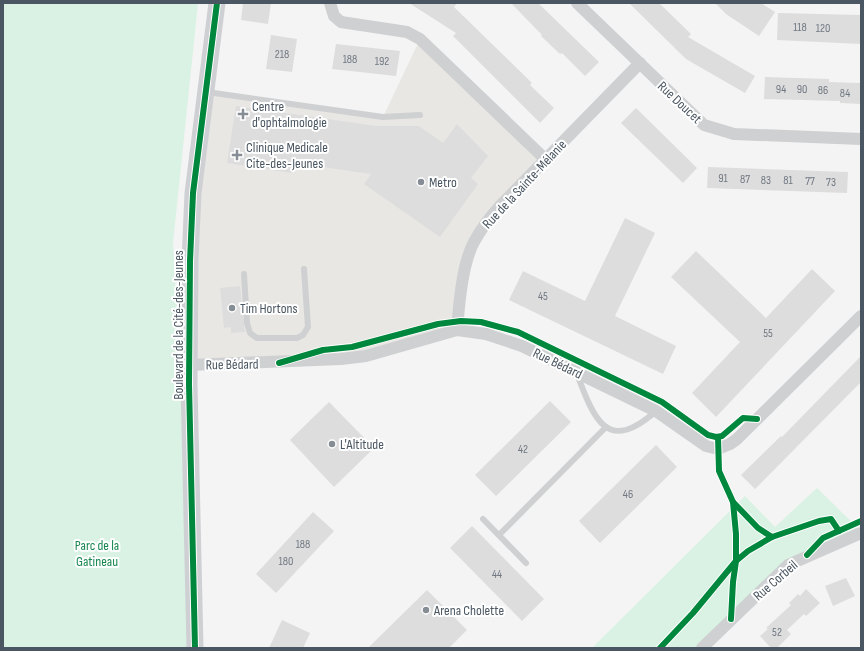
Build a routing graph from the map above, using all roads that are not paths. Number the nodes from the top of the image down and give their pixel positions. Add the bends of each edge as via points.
1 (217, 3) edge
2 (330, 3) edge
3 (577, 3) edge
4 (640, 63) junction
5 (206, 92) junction
6 (420, 114) dead end
7 (861, 139) edge
8 (545, 159) junction
9 (304, 269) dead end
10 (244, 274) dead end
11 (861, 316) edge
12 (457, 330) junction
13 (189, 365) junction
14 (576, 372) junction
15 (656, 411) junction
16 (606, 427) junction
17 (483, 519) dead end
18 (861, 533) edge
19 (499, 534) junction
20 (526, 563) dead end
21 (195, 648) edge
22 (702, 648) edge

1 - 5 street, Boulevard de la Cité-des-Jeunes
2 - 8 street via 334,16 341,22 407,32 420,39
3 - 4 street, Rue Doucet
4 - 7 street, Rue Doucet via 690,114 704,125 719,131 734,134
4 - 8 street, Rue de la Sainte-Mélanie
5 - 6 lane via 383,117
5 - 13 street, Boulevard de la Cité-des-Jeunes via 192,193
8 - 12 street, Rue de la Sainte-Mélanie via 500,206 473,243 466,268
9 - 10 lane via 308,327 303,335 297,338 256,338 250,334
11 - 15 street, Rue Bédard via 737,439 723,448 706,446
12 - 13 street, Rue Bédard via 353,358
12 - 14 street, Rue Bédard via 506,339
13 - 21 street, Boulevard de la Cité-des-Jeunes
14 - 15 street, Rue Bédard
14 - 16 lane via 589,406
15 - 16 lane via 628,430 616,432
16 - 19 lane
17 - 19 lane
18 - 22 street, Rue Corbeil via 788,565
19 - 20 lane

